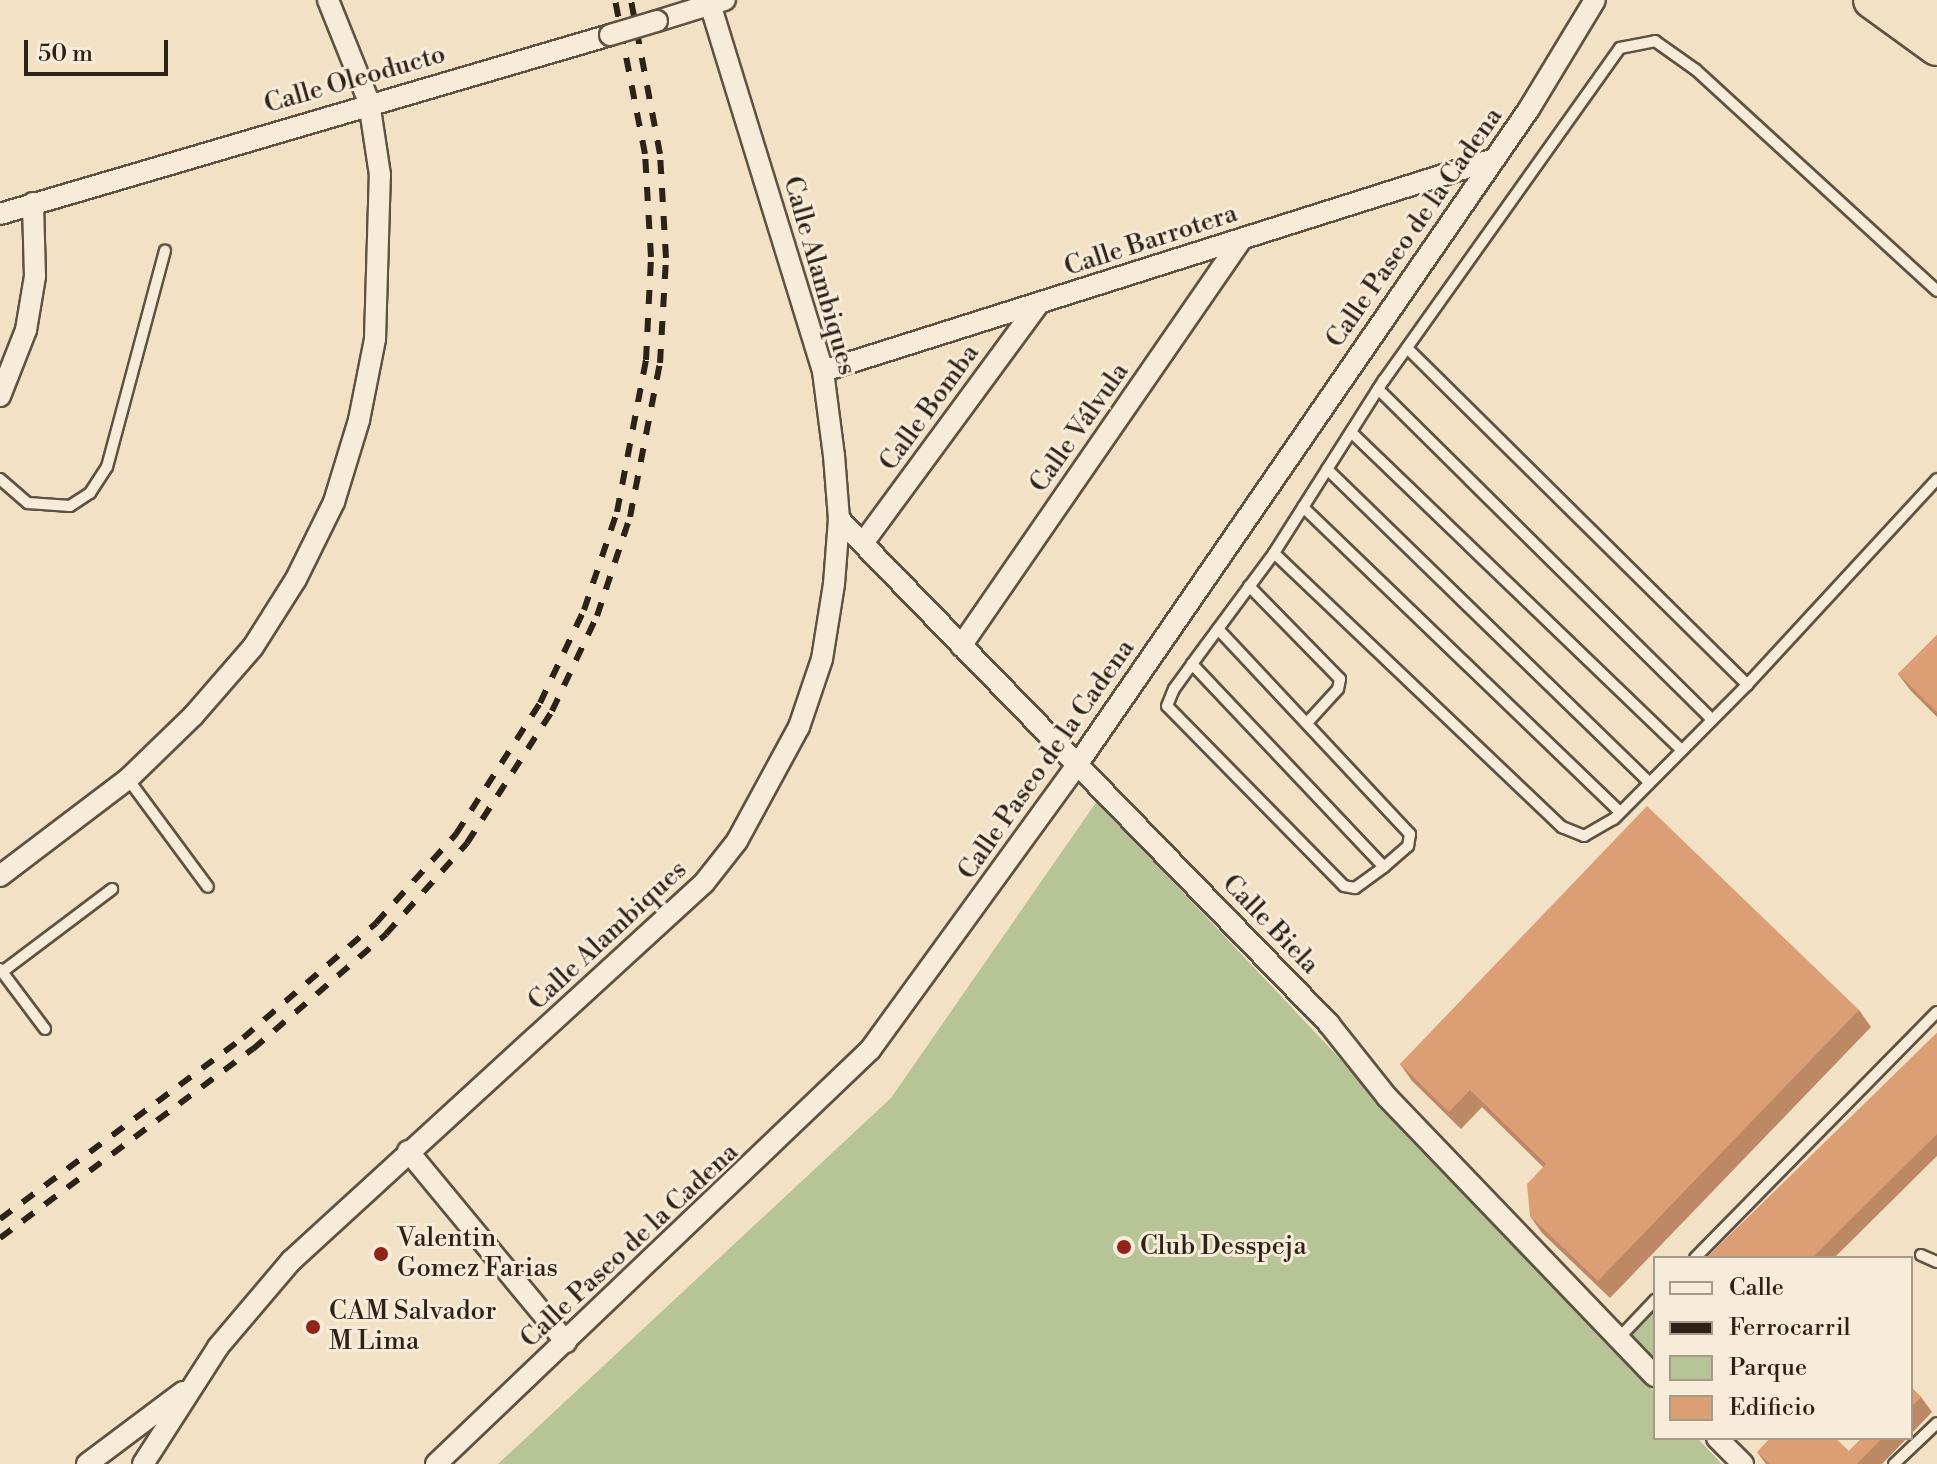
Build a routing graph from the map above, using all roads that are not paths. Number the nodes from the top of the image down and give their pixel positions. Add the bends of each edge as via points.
1 (328, 0) edge
2 (1595, 0) edge
3 (1872, 0) edge
4 (1919, 0) edge
5 (714, 2) edge
6 (1937, 17) edge
7 (1937, 47) edge
8 (369, 102) junction
9 (1494, 159) junction
10 (33, 203) junction
11 (0, 214) edge
12 (1242, 239) junction
13 (165, 251) dead end
14 (1937, 291) edge
15 (1039, 303) junction
16 (1407, 348) junction
17 (823, 371) junction
18 (1378, 389) junction
19 (0, 396) edge
20 (1351, 432) junction
21 (1327, 469) junction
22 (0, 479) edge
23 (1937, 479) edge
24 (1303, 507) junction
25 (839, 519) junction
26 (863, 543) junction
27 (1274, 553) junction
28 (1249, 586) junction
29 (1218, 629) junction
30 (961, 646) junction
31 (1192, 664) junction
32 (1747, 685) junction
33 (1712, 719) junction
34 (1307, 723) junction
35 (1682, 750) junction
36 (1079, 762) junction
37 (128, 779) junction
38 (1650, 783) junction
39 (1620, 812) junction
40 (1384, 867) junction
41 (0, 876) edge
42 (208, 887) dead end
43 (112, 889) dead end
44 (1, 971) edge
45 (1937, 1012) edge
46 (45, 1029) dead end
47 (408, 1151) junction
48 (1921, 1255) dead end
49 (1697, 1256) edge
50 (1937, 1262) edge
51 (1653, 1302) edge
52 (1618, 1339) junction
53 (566, 1342) junction
54 (1653, 1374) edge
55 (196, 1383) junction
56 (1937, 1423) edge
57 (1719, 1440) edge
58 (87, 1464) edge
59 (143, 1464) edge
60 (436, 1464) edge
61 (1743, 1464) edge
62 (1894, 1464) edge

1 - 8 street
2 - 9 street, Calle Paseo de la Cadena
3 - 7 highway
4 - 6 highway
5 - 8 street, Calle Oleoducto, bridge
5 - 17 street, Calle Alambiques
8 - 10 street, Calle Oleoducto
8 - 37 street via 380,175 375,339 359,420 334,502 296,579 253,647
9 - 12 street, Calle Barrotera
9 - 36 street, Calle Paseo de la Cadena
10 - 11 street, Calle Oleoducto
10 - 19 street via 35,276 26,330
12 - 15 street, Calle Barrotera
12 - 30 street, Calle Válvula
13 - 22 lane via 107,467 90,493 70,506 28,503
14 - 16 lane via 1696,70 1655,41 1620,48 1605,64
15 - 17 street, Calle Barrotera
15 - 26 street, Calle Bomba
16 - 18 lane
16 - 32 lane
17 - 25 street, Calle Alambiques
18 - 20 lane
18 - 33 lane
20 - 21 lane
20 - 35 lane
21 - 24 lane
21 - 38 lane
23 - 32 lane
24 - 27 lane
24 - 39 lane
25 - 26 street, Calle Biela
25 - 47 street, Calle Alambiques via 822,659 799,727 737,841 676,915
26 - 30 street, Calle Biela
27 - 28 lane
27 - 39 lane via 1562,827 1584,836
28 - 29 lane
28 - 34 lane via 1340,679 1338,689
29 - 31 lane
29 - 34 lane
30 - 36 street, Calle Biela
31 - 40 lane
31 - 40 lane via 1167,706 1344,886 1355,888
32 - 33 lane
33 - 35 lane
34 - 40 lane via 1410,834 1408,846
35 - 38 lane
36 - 52 street, Calle Biela
36 - 53 street, Calle Paseo de la Cadena via 870,1050
37 - 41 street
37 - 42 lane
38 - 39 lane
43 - 44 lane
44 - 46 lane
45 - 49 lane
47 - 53 street
47 - 55 street, Calle Alambiques via 291,1261
48 - 50 lane
51 - 52 lane
52 - 54 street, Calle Biela
53 - 60 street, Calle Paseo de la Cadena
55 - 58 street
55 - 59 street
56 - 62 lane
57 - 61 street

